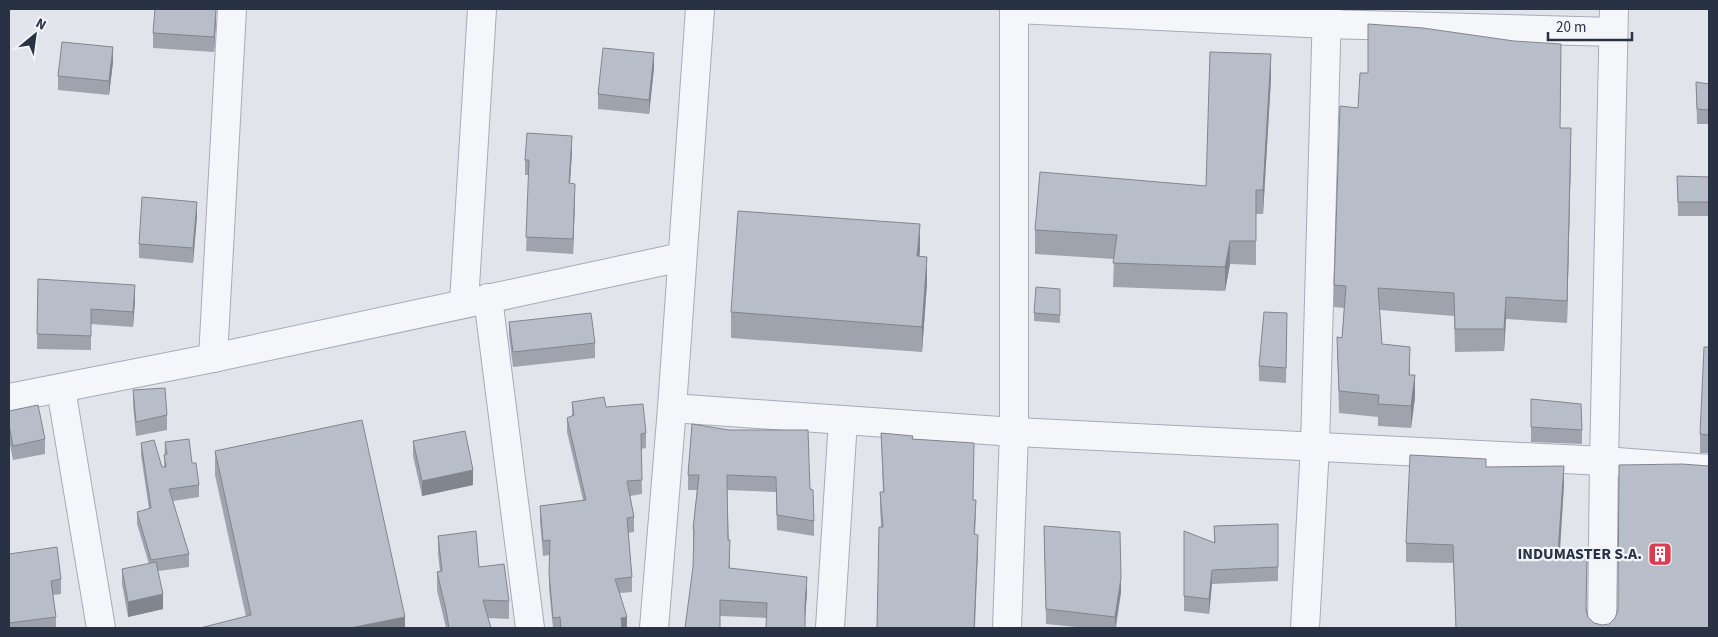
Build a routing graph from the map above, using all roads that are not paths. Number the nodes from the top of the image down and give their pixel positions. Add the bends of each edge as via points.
1 (232, 9) edge
2 (482, 9) edge
3 (700, 9) edge
4 (1014, 9) edge
5 (1327, 16) edge
6 (1614, 20) edge
7 (682, 257) junction
8 (476, 301) junction
9 (213, 358) junction
10 (61, 388) junction
11 (9, 398) edge
12 (672, 408) junction
13 (843, 420) junction
14 (1014, 432) junction
15 (1315, 446) junction
16 (1604, 461) junction
17 (1709, 469) edge
18 (101, 628) edge
19 (530, 628) edge
20 (654, 628) edge
21 (830, 628) edge
22 (1008, 628) edge
23 (1305, 628) edge
24 (1602, 628) edge

1 - 9 street
2 - 8 street
3 - 7 street
4 - 5 street
4 - 14 street
5 - 6 street
5 - 15 street
6 - 16 street
7 - 8 street
7 - 12 street
8 - 9 street
8 - 19 street
9 - 10 street
10 - 11 street
10 - 18 street
12 - 13 street
12 - 20 street
13 - 14 street
13 - 21 street
14 - 15 street
14 - 22 street
15 - 16 street
15 - 23 street
16 - 17 street
16 - 24 street

